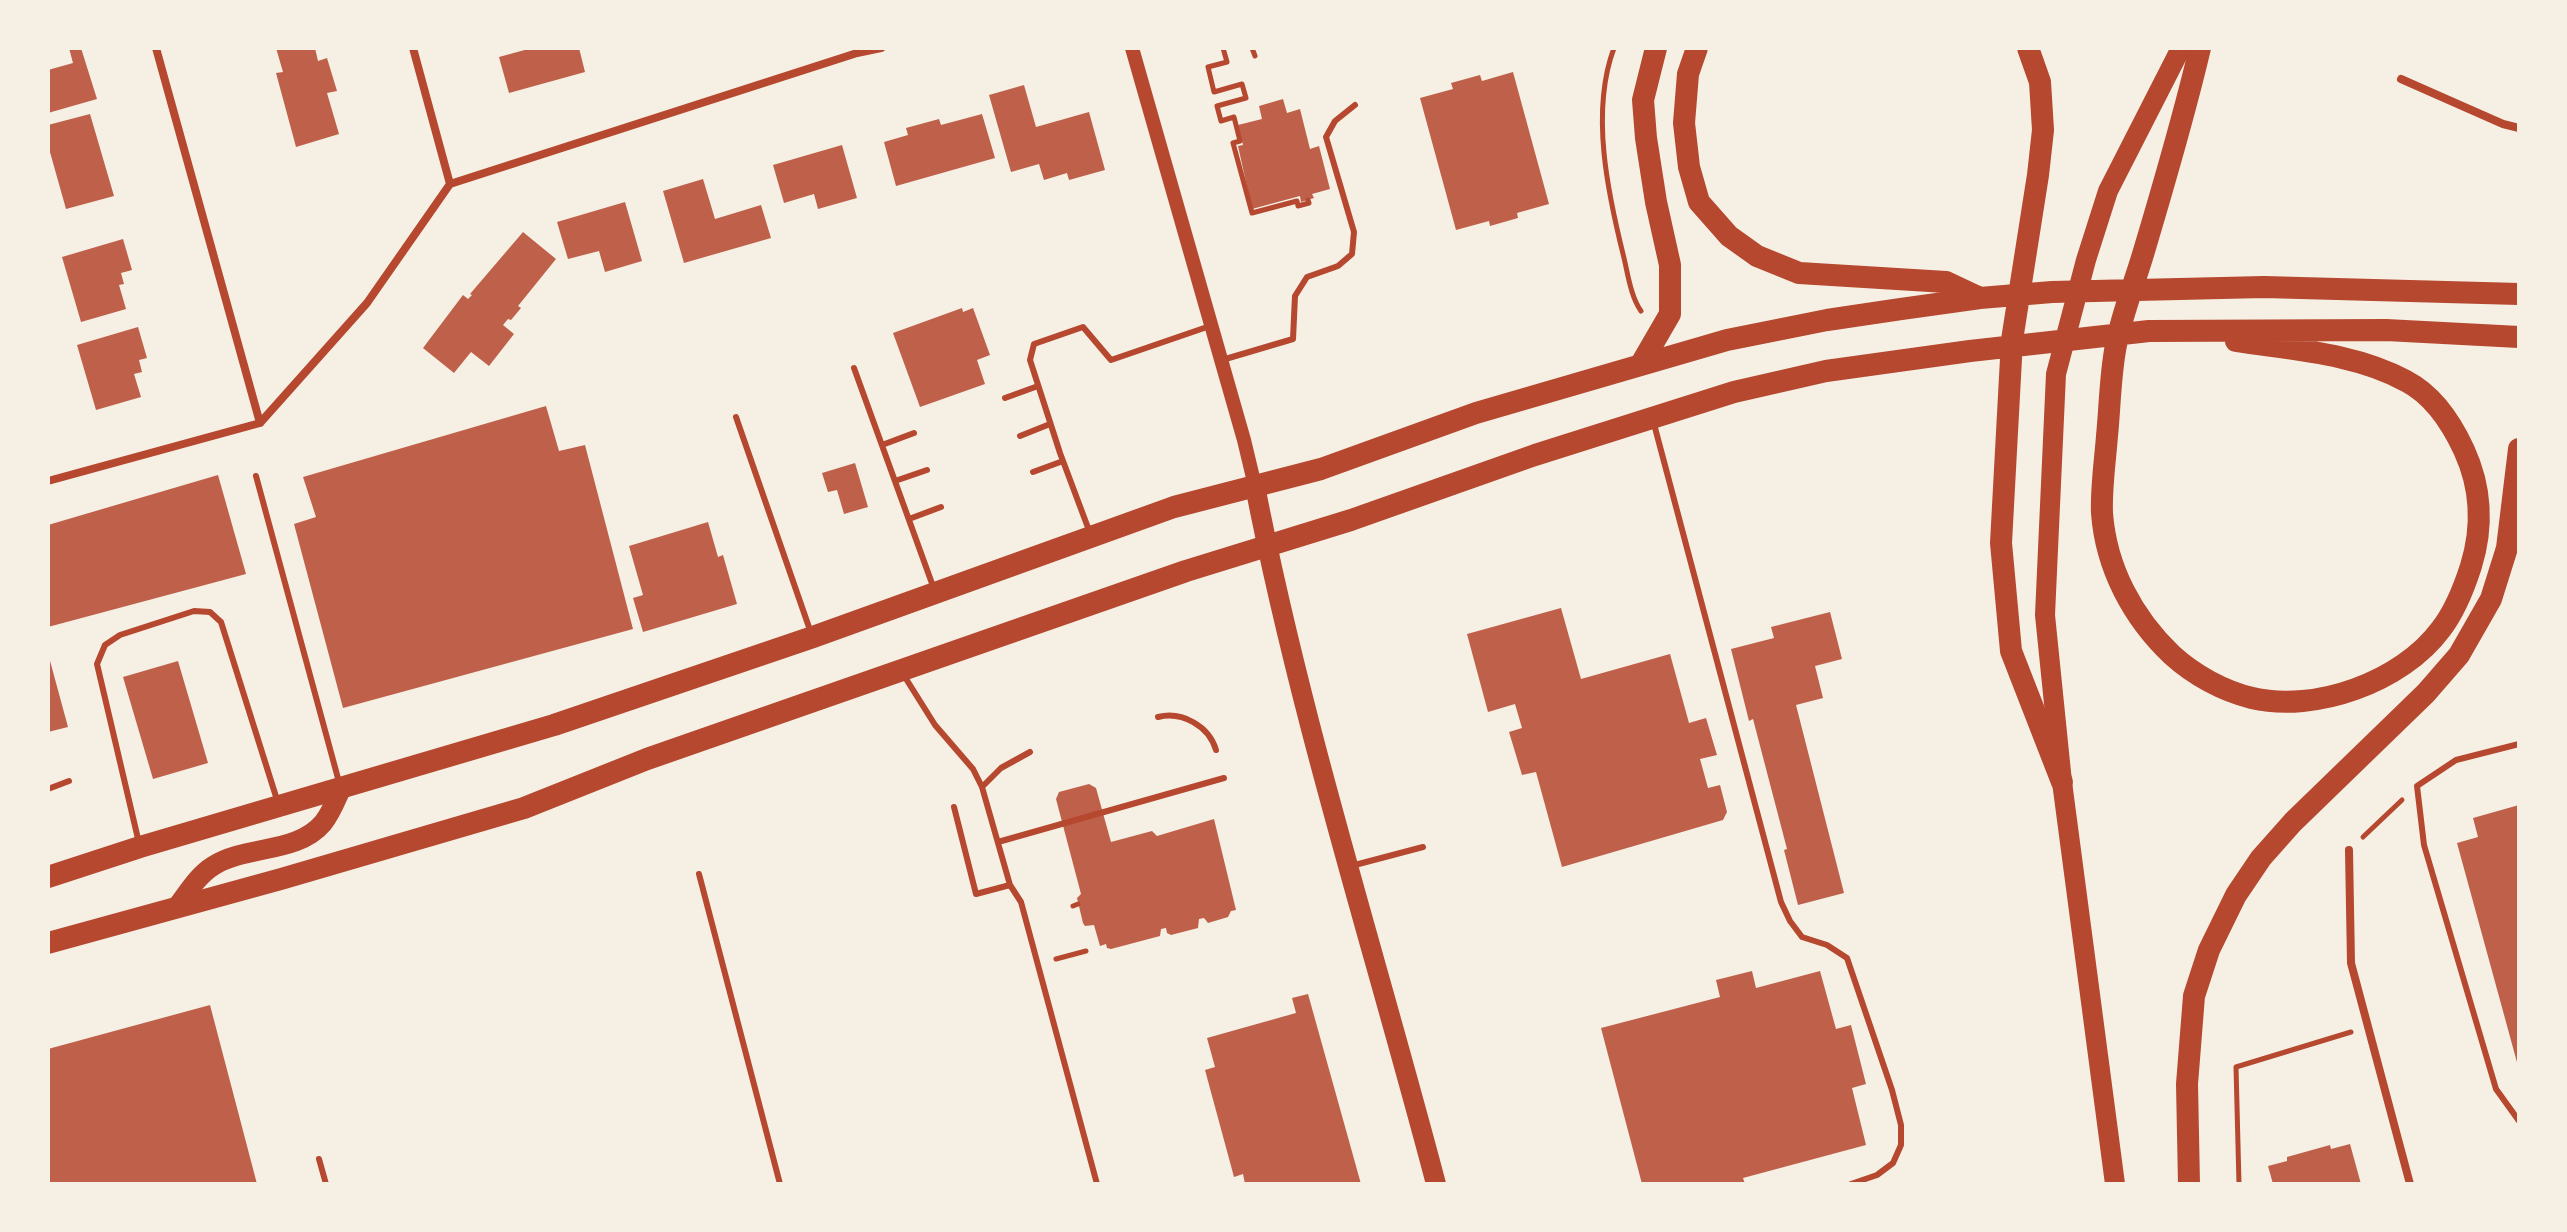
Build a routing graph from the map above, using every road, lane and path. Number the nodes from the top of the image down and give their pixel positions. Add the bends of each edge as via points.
1 (156, 48) edge
2 (413, 48) edge
3 (881, 48) edge
4 (1132, 48) edge
5 (1223, 48) edge
6 (1252, 48) edge
7 (1614, 48) edge
8 (1656, 48) edge
9 (1697, 48) edge
10 (2028, 48) edge
11 (2181, 48) edge
12 (2200, 48) edge
13 (857, 50) edge
14 (1255, 56) dead end
15 (2401, 79) dead end
16 (1355, 105) dead end
17 (2519, 128) edge
18 (450, 184) junction
19 (1308, 200) dead end
20 (2519, 294) edge
21 (1980, 298) junction
22 (1649, 314) dead end
23 (1212, 326) junction
24 (2160, 330) junction
25 (2519, 337) edge
26 (1222, 360) junction
27 (1641, 364) junction
28 (854, 368) dead end
29 (1038, 386) junction
30 (1005, 398) dead end
31 (736, 417) dead end
32 (1653, 419) junction
33 (260, 423) junction
34 (1050, 424) junction
35 (914, 433) dead end
36 (1020, 436) dead end
37 (882, 445) junction
38 (2519, 449) edge
39 (1063, 461) junction
40 (927, 470) dead end
41 (1033, 472) dead end
42 (256, 476) dead end
43 (48, 481) edge
44 (895, 481) junction
45 (1255, 486) junction
46 (941, 507) dead end
47 (909, 519) junction
48 (1091, 537) junction
49 (1267, 546) junction
50 (935, 593) junction
51 (813, 637) junction
52 (901, 671) junction
53 (1158, 717) dead end
54 (2519, 744) edge
55 (1216, 750) dead end
56 (1030, 752) dead end
57 (1224, 778) dead end
58 (69, 781) dead end
59 (2062, 782) junction
60 (2417, 786) junction
61 (982, 787) junction
62 (48, 789) edge
63 (341, 789) junction
64 (954, 807) dead end
65 (279, 808) junction
66 (998, 842) junction
67 (140, 847) junction
68 (1423, 847) dead end
69 (2349, 850) joint
70 (1348, 867) junction
71 (699, 874) dead end
72 (48, 877) edge
73 (1010, 885) junction
74 (176, 908) junction
75 (48, 943) edge
76 (1086, 951) dead end
77 (1055, 960) dead end
78 (2367, 1028) junction
79 (2519, 1121) edge
80 (319, 1159) dead end
81 (326, 1184) edge
82 (780, 1184) edge
83 (1097, 1184) edge
84 (1436, 1184) edge
85 (1851, 1184) edge
86 (2115, 1184) edge
87 (2189, 1184) edge
88 (2239, 1184) edge
89 (2410, 1184) edge

1 - 33 street
2 - 18 street
3 - 13 street
4 - 23 street
5 - 19 path via 1227,62 1208,67 1214,92 1242,84 1246,98 1217,106 1221,121 1234,117 1240,141 1233,143 1252,213
6 - 14 path
7 - 22 path via 1604,100 1603,152 1613,216 1638,308
8 - 27 highway via 1643,100 1670,265 1670,314
9 - 21 highway via 1688,74 1684,123 1689,167 1699,202 1729,236 1757,256 1799,273 1946,282
10 - 59 highway via 2040,82 2043,130 2012,340 2001,543 2011,651
11 - 59 main road via 2108,191 2056,374 2045,615
12 - 24 highway via 2116,346 2103,487 2111,560 2138,616 2159,642 2216,685 2253,698 2289,701 2330,697 2395,670 2441,630 2476,551 2479,501 2474,471 2440,411 2408,382 2370,364
13 - 18 street
15 - 17 street
16 - 26 lane via 1335,121 1326,137 1354,232 1352,254 1338,266 1307,277 1295,296 1293,339
18 - 33 street via 367,303
20 - 21 highway via 2167,288
21 - 27 highway via 1827,320
23 - 26 street
23 - 29 lane via 1111,360 1083,327 1034,344 1030,360
24 - 25 highway via 2386,330
24 - 32 highway via 1826,371 1734,392
26 - 45 street
27 - 45 highway
28 - 37 lane
29 - 30 lane
29 - 34 lane
31 - 51 lane
32 - 49 highway
32 - 85 lane via 1781,902 1802,937 1847,958 1892,1090 1901,1145 1893,1163
33 - 43 street
34 - 36 lane
34 - 39 lane
35 - 37 lane
37 - 44 lane
38 - 87 highway via 2507,548 2491,599 2459,655 2261,858 2209,950 2194,996 2187,1084
39 - 41 lane
39 - 48 lane
40 - 44 lane
42 - 63 lane
44 - 47 lane
45 - 48 highway via 1174,507
45 - 49 main road
46 - 47 lane
47 - 50 lane
48 - 50 highway
49 - 52 highway
49 - 70 main road
50 - 51 highway
51 - 63 highway via 554,725
52 - 61 lane
52 - 74 highway via 647,759 524,808
53 - 55 lane via 1186,717
54 - 60 lane via 2456,760
56 - 61 lane via 1001,768
57 - 66 lane
58 - 62 lane
59 - 86 main road
60 - 69 path
60 - 79 lane via 2424,845 2496,1089
61 - 66 lane
63 - 65 highway
63 - 74 main road via 312,833 212,866
64 - 73 lane via 976,894
65 - 67 highway
65 - 67 lane via 221,622 210,612 194,611 120,635 105,645 97,664
66 - 73 lane
67 - 72 highway
68 - 70 lane
69 - 78 street via 2351,963
70 - 84 main road
71 - 82 lane
73 - 83 lane via 1021,902
74 - 75 highway
76 - 77 path
78 - 88 path via 2236,1067
78 - 89 street
80 - 81 lane

